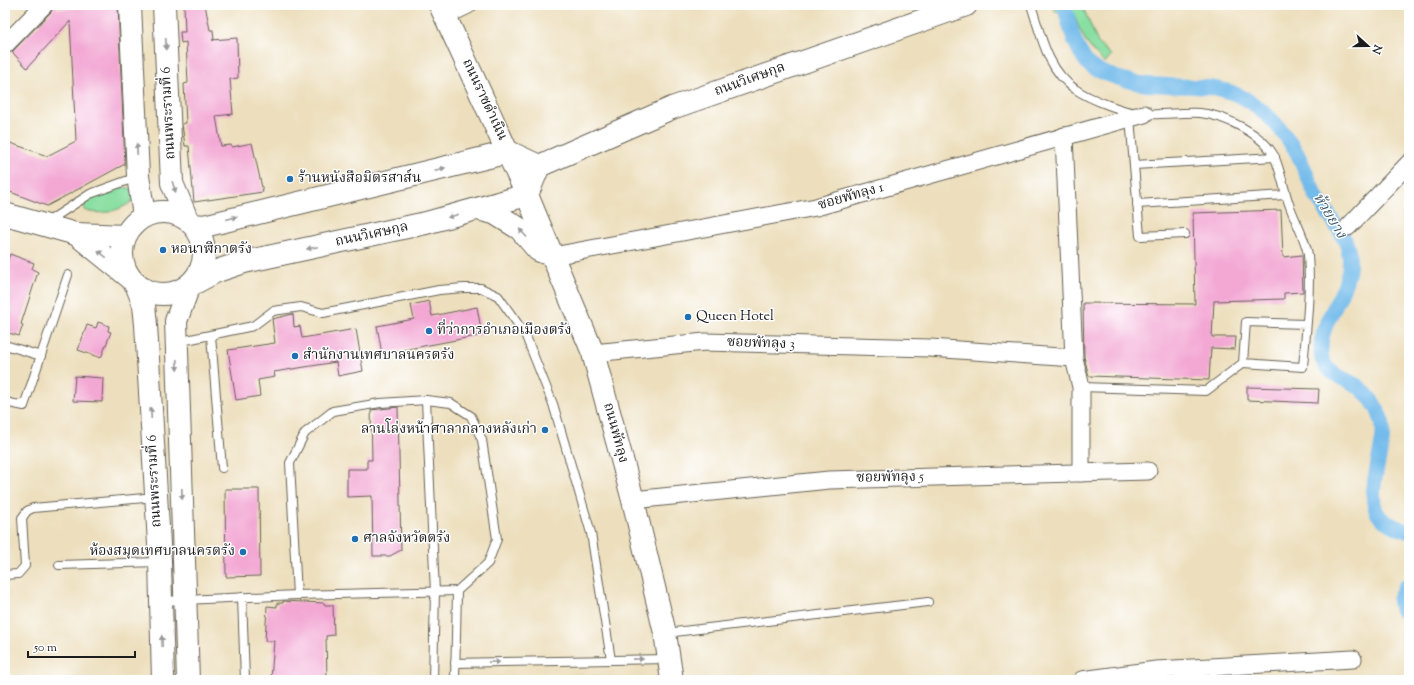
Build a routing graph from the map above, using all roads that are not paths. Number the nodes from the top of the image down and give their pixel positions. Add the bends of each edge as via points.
1 (44, 5) edge
2 (130, 5) edge
3 (164, 5) edge
4 (468, 5) edge
5 (966, 5) edge
6 (1031, 5) edge
7 (443, 10) edge
8 (5, 44) edge
9 (1137, 116) junction
10 (1064, 136) junction
11 (509, 152) junction
12 (1275, 157) junction
13 (1409, 163) edge
14 (1134, 165) junction
15 (540, 166) junction
16 (138, 176) junction
17 (528, 195) junction
18 (1286, 195) junction
19 (1137, 204) junction
20 (142, 207) junction
21 (478, 209) junction
22 (5, 214) edge
23 (191, 222) junction
24 (43, 225) junction
25 (1348, 227) dead end
26 (76, 234) junction
27 (1185, 234) dead end
28 (125, 236) junction
29 (553, 256) junction
30 (68, 275) dead end
31 (132, 280) junction
32 (188, 286) junction
33 (1306, 324) junction
34 (211, 336) junction
35 (177, 342) junction
36 (5, 344) edge
37 (593, 353) junction
38 (41, 356) junction
39 (1074, 358) junction
40 (1243, 363) junction
41 (1081, 387) junction
42 (426, 400) junction
43 (5, 402) edge
44 (222, 468) dead end
45 (1148, 472) dead end
46 (1081, 473) junction
47 (156, 497) junction
48 (633, 500) junction
49 (160, 562) junction
50 (59, 565) dead end
51 (5, 576) edge
52 (457, 591) junction
53 (435, 592) junction
54 (297, 595) junction
55 (242, 597) junction
56 (185, 600) junction
57 (161, 601) junction
58 (928, 602) dead end
59 (665, 633) junction
60 (669, 659) junction
61 (1353, 659) dead end
62 (610, 660) junction
63 (455, 663) junction
64 (1156, 675) edge
65 (163, 680) edge
66 (188, 680) edge
67 (245, 680) edge
68 (433, 680) edge
69 (455, 680) edge
70 (672, 680) edge
71 (1082, 680) edge

1 - 8 street
16 -> 2 main road
3 -> 23 main road, ถนนพระรามที่ 6 via 172,183
4 - 7 street
5 - 15 main road, ถนนวิเศษกุล via 672,108
6 - 9 lane via 1049,60 1069,84 1098,101
7 - 11 main road, ถนนราชดำเนิน
9 - 10 street, ซอยพัทลุง 1
9 - 12 lane via 1201,113 1222,118 1245,129 1266,144
9 - 14 lane
10 - 29 street, ซอยพัทลุง 1 via 816,207
10 - 39 street
11 - 15 main road
11 - 17 main road, ถนนราชดำเนิน
23 -> 11 main road via 204,226
12 - 14 lane
12 - 18 lane
13 - 25 street
14 - 19 lane
15 - 17 main road
16 - 20 main road
16 - 24 lane via 90,194
17 - 21 main road, ถนนวิเศษกุล
17 - 29 main road, ถนนพัทลุง
18 - 19 lane
18 - 33 lane via 1308,254
19 - 27 lane via 1140,236
20 - 23 main road via 170,211
20 - 26 main road via 114,220 90,224
20 - 28 main road
29 -> 21 main road via 538,250 520,229 494,213
21 -> 32 main road, ถนนวิเศษกุล via 426,224 244,262 217,271
22 - 24 main road
23 - 32 main road via 201,236 205,249 198,276
24 - 26 main road
26 - 28 main road
31 -> 26 main road
28 - 31 main road via 122,249 123,263
29 - 37 main road, ถนนพัทลุง
30 - 38 lane
31 - 32 main road via 150,292 163,294 177,292
47 -> 31 main road, ถนนพระรามที่ 6 via 144,305
32 - 35 main road, ถนนพระรามที่ 6 via 176,321
33 - 40 lane via 1246,322
33 - 40 lane via 1303,367
34 - 35 lane
34 - 44 lane
34 - 62 lane via 253,326 274,311 301,307 323,313 438,290 464,288 481,288 498,296 526,334 553,404 591,533
35 -> 56 main road, ถนนพระรามที่ 6
36 - 38 lane
37 - 39 street, ซอยพัทลุง 3 via 705,342 930,348
37 - 48 main road, ถนนพัทลุง
38 - 43 lane via 24,406
39 - 41 street
40 - 41 lane via 1206,391
41 - 46 street
42 - 52 lane via 451,403 471,416 482,440 497,539 488,563
42 - 53 lane
42 - 54 lane via 380,403 333,411 305,434 290,464
45 - 46 street, ซอยพัทลุง 5
46 - 48 street, ซอยพัทลุง 5 via 828,480
47 - 49 main road, ถนนพระรามที่ 6
47 - 51 lane via 33,508 27,511 22,518 25,566 18,574
48 - 59 main road, ถนนพัทลุง
49 - 50 lane
49 - 57 main road, ถนนพระรามที่ 6
52 - 53 lane
52 - 63 lane
53 - 54 lane
53 - 68 lane
54 - 55 lane
55 - 56 lane
55 - 67 lane
56 - 57 lane
56 - 66 main road, ถนนพระรามที่ 6
65 -> 57 main road, ถนนพระรามที่ 6
58 - 59 lane
59 - 60 main road, ถนนพัทลุง
62 -> 60 lane
60 - 70 main road, ถนนพัทลุง
61 - 64 street
63 -> 62 lane
63 - 69 lane
64 - 71 street

